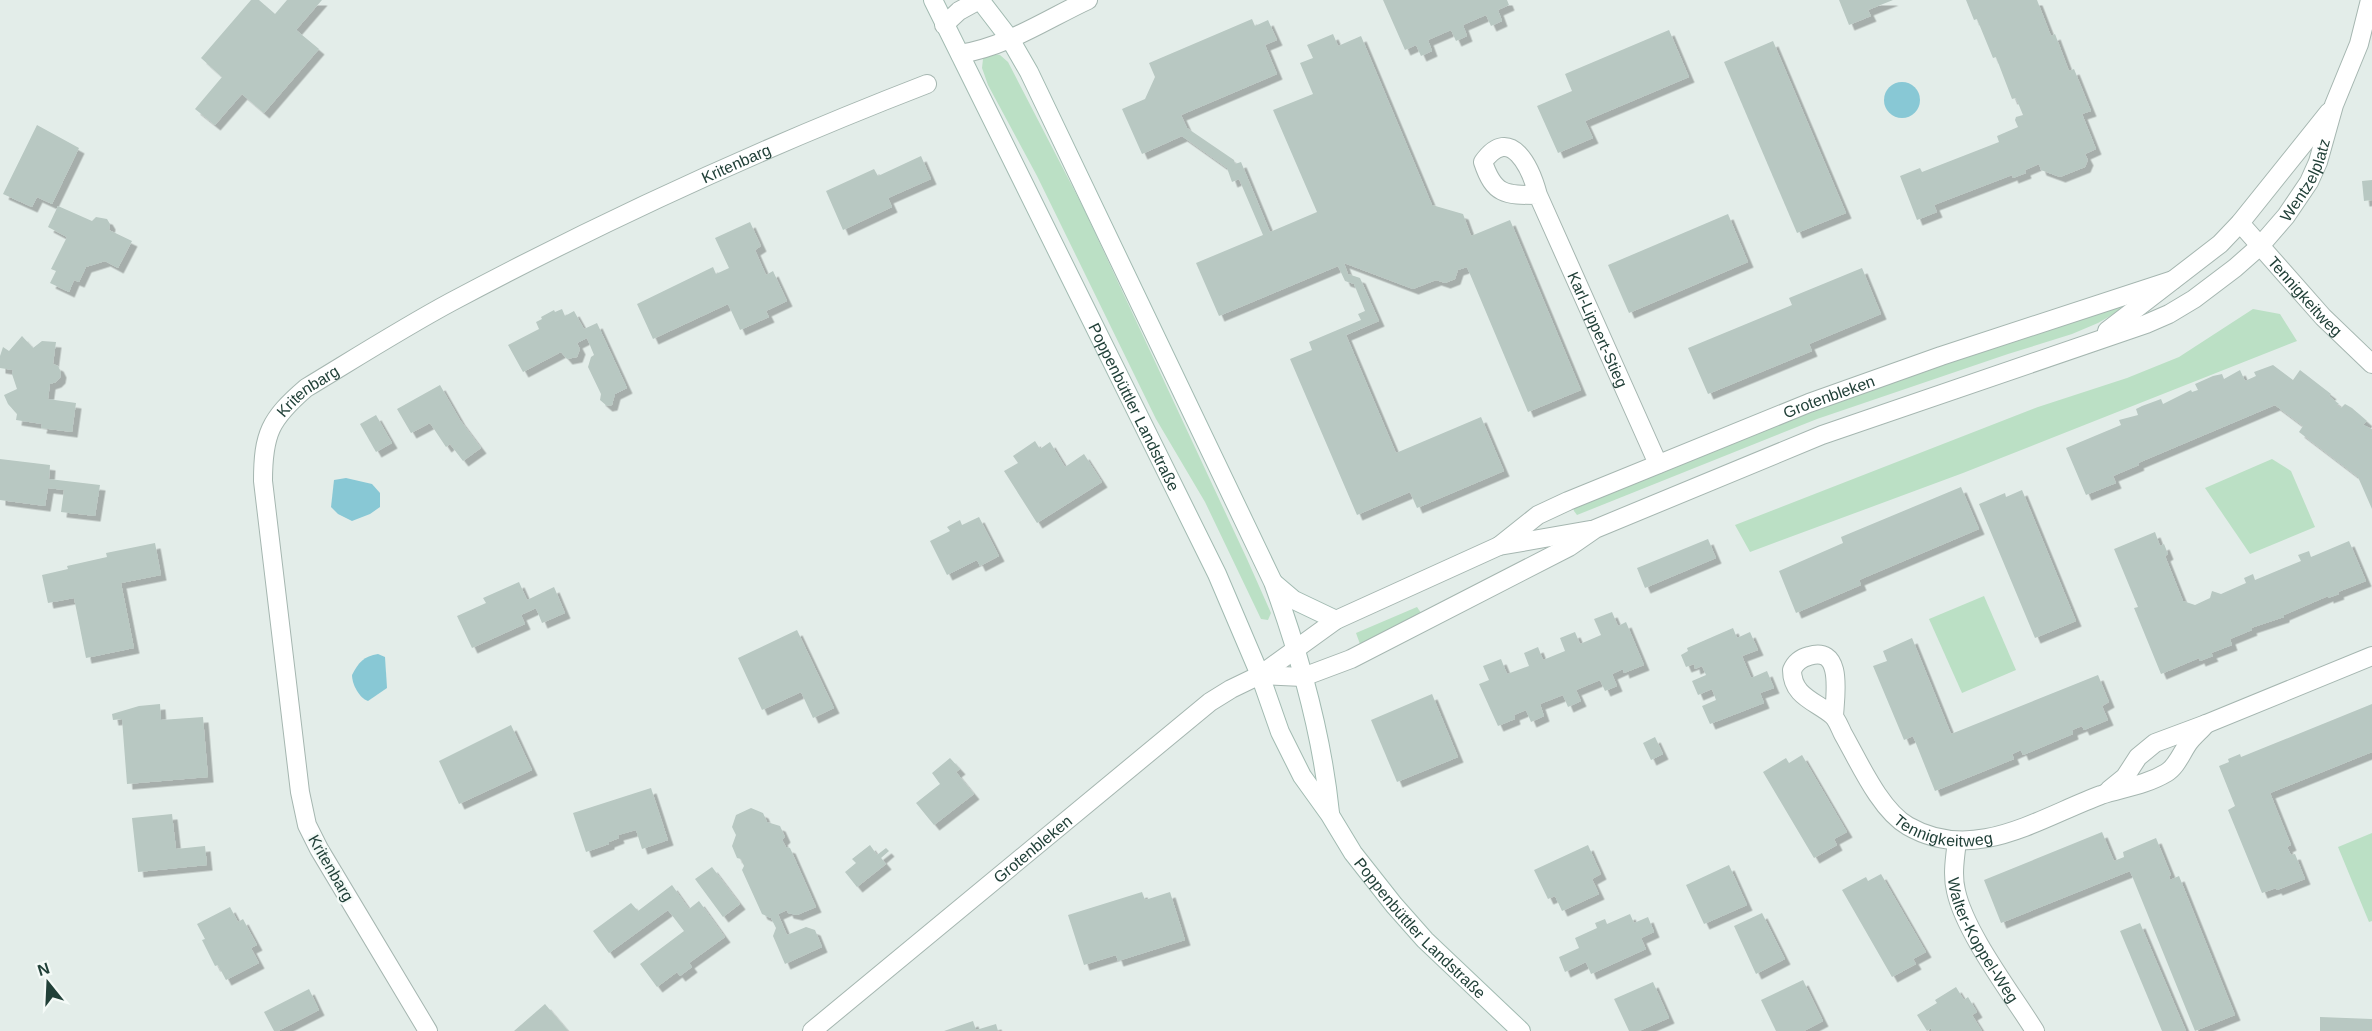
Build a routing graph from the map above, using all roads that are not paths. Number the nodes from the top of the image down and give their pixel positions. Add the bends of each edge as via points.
1 (933, 0) edge
2 (980, 0) edge
3 (1088, 0) edge
4 (2370, 0) edge
5 (944, 24) junction
6 (1010, 39) junction
7 (960, 54) junction
8 (927, 84) dead end
9 (2334, 105) junction
10 (1538, 195) dead end
11 (2240, 223) junction
12 (2260, 246) junction
13 (2173, 280) junction
14 (2074, 349) junction
15 (2372, 364) edge
16 (1658, 464) junction
17 (1595, 529) junction
18 (1499, 546) junction
19 (1273, 582) junction
20 (1336, 620) junction
21 (1295, 648) junction
22 (2372, 656) edge
23 (1260, 675) junction
24 (1303, 677) junction
25 (1833, 716) dead end
26 (2206, 724) junction
27 (2103, 795) junction
28 (1330, 815) junction
29 (1957, 841) junction
30 (428, 1031) edge
31 (812, 1031) edge
32 (1521, 1031) edge
33 (2035, 1031) edge

1 - 5 street, Poppenbüttler Landstraße
2 - 5 street
2 - 6 street, Poppenbüttler Landstraße
3 - 6 street
4 - 9 street, Wentzelplatz via 2359,44
5 - 7 street, Poppenbüttler Landstraße
6 - 7 street via 981,51
6 - 19 street, Poppenbüttler Landstraße
7 - 23 street, Poppenbüttler Landstraße via 1218,574
8 - 30 street, Kritenbarg via 822,125 631,211 451,302 306,388 273,423 265,440 263,481 307,825
9 - 11 street, Wentzelplatz
9 - 12 street, Wentzelplatz via 2309,182
10 - 16 street, Karl-Lippert-Stieg
11 - 12 street, Tennigkeitweg
11 - 13 street, Grotenbleken via 2220,244
12 - 14 street, Grotenbleken via 2169,314
12 - 15 street, Tennigkeitweg via 2323,317
13 - 14 street, Grotenbleken via 2122,322
13 - 16 street, Grotenbleken via 1809,402
14 - 17 street, Grotenbleken via 1822,435
16 - 18 street, Grotenbleken via 1538,514
17 - 18 street, Grotenbleken
17 - 24 street, Grotenbleken via 1569,547 1351,659
18 - 20 street, Grotenbleken
19 - 20 street via 1294,600
19 - 21 street, Poppenbüttler Landstraße
20 - 21 street, Grotenbleken
21 - 23 street, Grotenbleken
21 - 24 street, Poppenbüttler Landstraße
22 - 26 street, Tennigkeitweg
23 - 24 street, Grotenbleken
23 - 28 street, Poppenbüttler Landstraße via 1297,767
23 - 31 street, Grotenbleken via 1231,688 1191,717
24 - 28 street, Poppenbüttler Landstraße via 1325,768
25 - 29 street, Tennigkeitweg via 1873,786 1894,814 1914,829
26 - 27 street, Tennigkeitweg via 2155,743
26 - 27 street, Tennigkeitweg via 2168,773
27 - 29 street, Tennigkeitweg via 2001,836
28 - 32 street, Poppenbüttler Landstraße via 1353,853 1394,905 1425,940
29 - 33 street, Walter-Koppel-Weg via 1954,876 1962,909 1982,949

